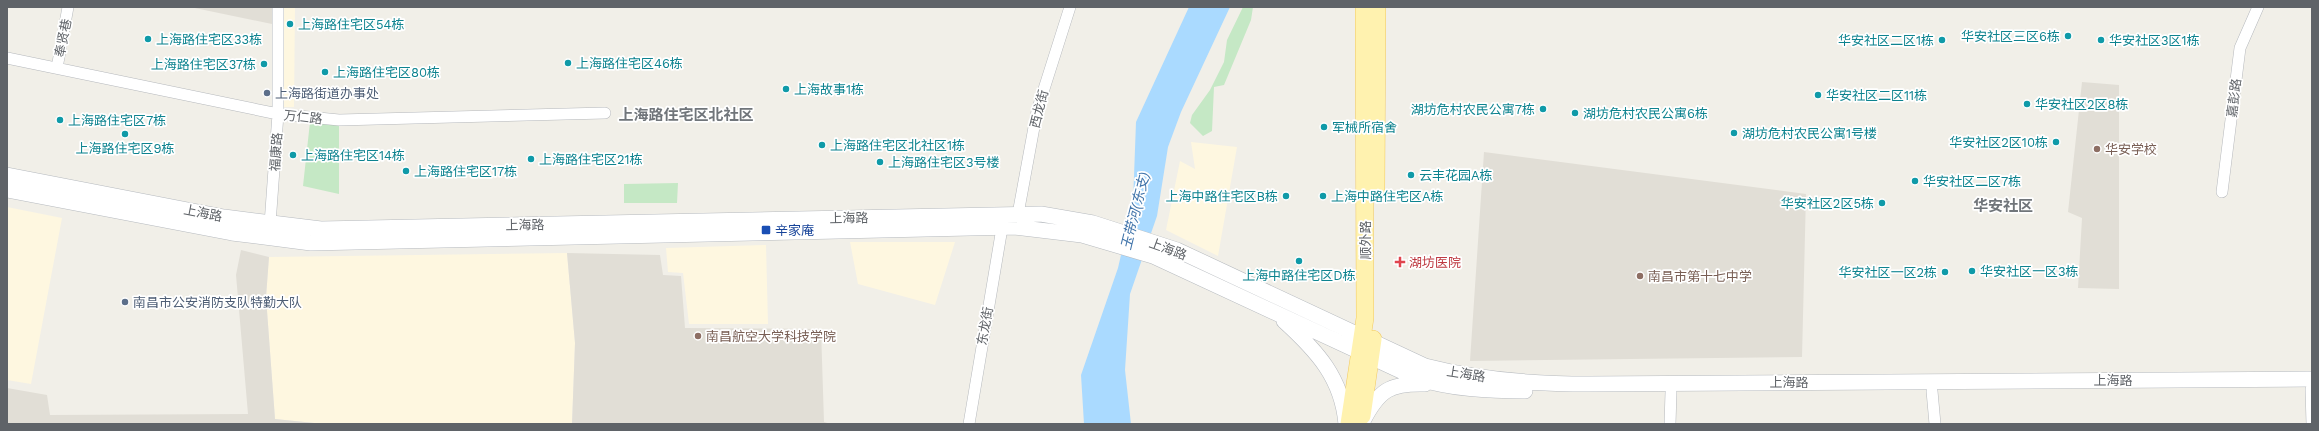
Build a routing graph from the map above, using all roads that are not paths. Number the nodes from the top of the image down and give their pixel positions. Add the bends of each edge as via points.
1 (68, 7) edge
2 (278, 7) edge
3 (1070, 7) edge
4 (1364, 7) edge
5 (1378, 7) edge
6 (2258, 7) edge
7 (7, 58) edge
8 (57, 68) junction
9 (605, 113) dead end
10 (278, 114) junction
11 (7, 175) edge
12 (7, 190) edge
13 (2222, 192) dead end
14 (1018, 214) junction
15 (270, 224) junction
16 (1002, 228) junction
17 (1153, 249) junction
18 (1273, 311) junction
19 (1367, 347) junction
20 (2312, 380) edge
21 (1439, 385) junction
22 (2312, 389) edge
23 (1932, 391) junction
24 (1671, 392) junction
25 (969, 424) edge
26 (1346, 424) edge
27 (1349, 424) edge
28 (1361, 424) edge
29 (1670, 424) edge
30 (1935, 424) edge
31 (2312, 424) edge

1 - 8 street, 奉贤巷
2 - 10 street, 福康路
3 - 14 street, 西龙街 via 1037,111
4 - 19 main road, 顺外路
5 - 19 main road, 顺外路 via 1375,305
6 - 13 street, 嘉彭路 via 2240,48
7 - 8 street, 万仁路
8 - 10 street, 万仁路
9 - 10 street, 万仁路 via 339,120
10 - 15 street, 福康路
11 - 15 main road, 上海路
12 - 16 main road, 上海路 via 232,233 311,243
14 - 15 main road, 上海路 via 321,229
14 - 17 main road, 上海路 via 1041,214 1093,223
16 - 17 main road, 上海路 via 1082,235
16 - 25 street, 东龙街
17 - 18 main road, 上海路
17 - 19 main road, 上海路 via 1177,250
18 - 19 main road, 上海路
18 - 26 main road via 1308,343 1329,369 1340,395
19 - 20 main road, 上海路 via 1452,373 1548,384
19 - 21 main road, 上海路 via 1416,378
19 - 27 main road, 顺外路
19 - 28 main road, 顺外路
21 - 24 main road, 上海路 via 1515,391
21 - 28 main road via 1400,384 1387,390 1373,402
22 - 23 main road, 上海路
22 - 31 street
23 - 24 main road, 上海路
23 - 30 street
24 - 29 street

